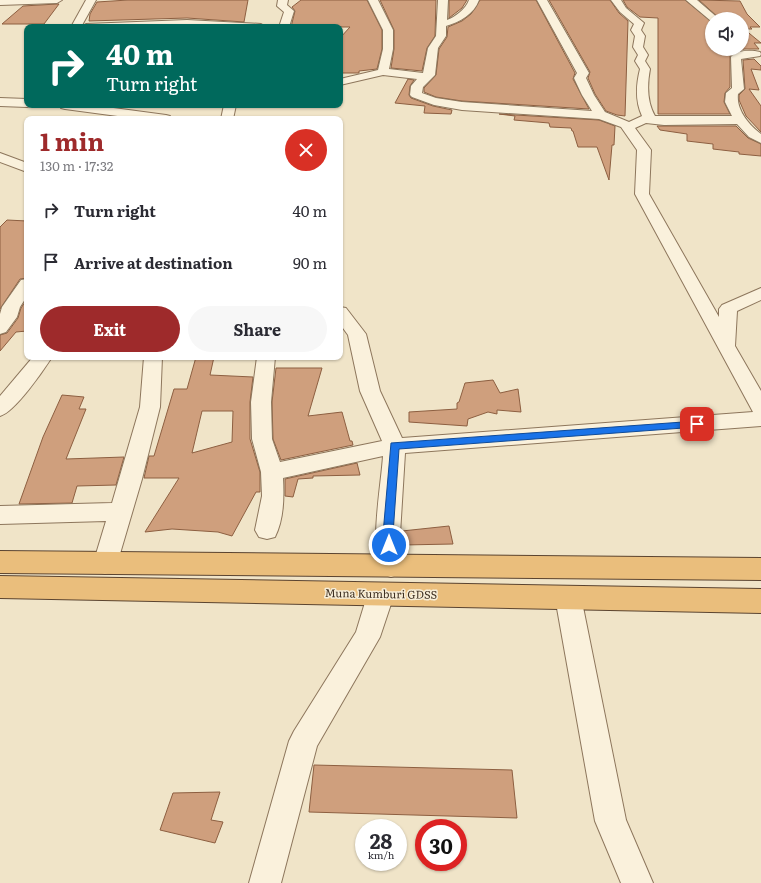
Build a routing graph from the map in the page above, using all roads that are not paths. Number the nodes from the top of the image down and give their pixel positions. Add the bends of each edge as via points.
1 (57, 0) edge
2 (91, 0) edge
3 (283, 0) edge
4 (373, 0) edge
5 (443, 0) edge
6 (474, 0) edge
7 (542, 0) edge
8 (616, 0) edge
9 (691, 0) edge
10 (0, 2) edge
11 (706, 12) edge
12 (78, 24) edge
13 (162, 24) edge
14 (206, 24) edge
15 (285, 24) edge
16 (442, 24) junction
17 (753, 50) edge
18 (383, 72) junction
19 (425, 77) junction
20 (343, 81) edge
21 (0, 102) edge
22 (24, 103) edge
23 (87, 108) edge
24 (600, 115) junction
25 (144, 116) edge
26 (646, 119) junction
27 (741, 120) junction
28 (627, 127) junction
29 (761, 139) edge
30 (0, 157) edge
31 (24, 167) edge
32 (24, 288) edge
33 (761, 293) edge
34 (24, 315) edge
35 (343, 316) edge
36 (3, 321) edge
37 (726, 346) junction
38 (41, 360) edge
39 (153, 360) edge
40 (266, 360) edge
41 (761, 408) edge
42 (0, 409) edge
43 (761, 419) edge
44 (395, 446) junction
45 (272, 472) junction
46 (121, 512) junction
47 (0, 515) edge
48 (267, 530) dead end
49 (0, 562) edge
50 (105, 564) junction
51 (391, 567) junction
52 (761, 569) edge
53 (0, 587) edge
54 (379, 594) junction
55 (568, 597) junction
56 (761, 600) edge
57 (265, 883) edge
58 (637, 883) edge

1 - 10 street
2 - 12 street
3 - 15 street via 282,6 289,11
4 - 18 street via 388,30 388,50
5 - 16 street
6 - 16 street via 472,6 456,20
7 - 24 street via 583,73 580,78
8 - 26 street via 638,23 638,46 643,56 640,60 645,70 643,106 649,117
9 - 11 street
13 - 14 street
16 - 19 street via 441,36 433,48 429,75
17 - 27 street via 736,57 738,89 732,93 731,103
18 - 19 street
18 - 20 street
19 - 24 street via 417,86 416,95 434,100 486,108
21 - 22 street
23 - 25 street
24 - 28 street
26 - 27 street
26 - 28 street
27 - 29 street via 756,138
28 - 37 street via 644,150 642,194
30 - 31 street
32 - 36 street
33 - 37 street via 728,309
34 - 36 street
35 - 44 street via 357,334 370,391
37 - 41 street
38 - 42 street
39 - 46 street via 150,406
40 - 45 street via 260,402 262,439
43 - 44 street
44 - 45 street
44 - 51 street via 388,534
45 - 48 street via 273,496
46 - 47 street
46 - 50 street
49 - 50 highway
50 - 51 highway
51 - 52 highway
53 - 54 highway, Muna Kumburi GDSS
54 - 55 highway, Muna Kumburi GDSS
54 - 57 street via 367,637 304,741
55 - 56 highway, Muna Kumburi GDSS
55 - 58 street via 612,821

